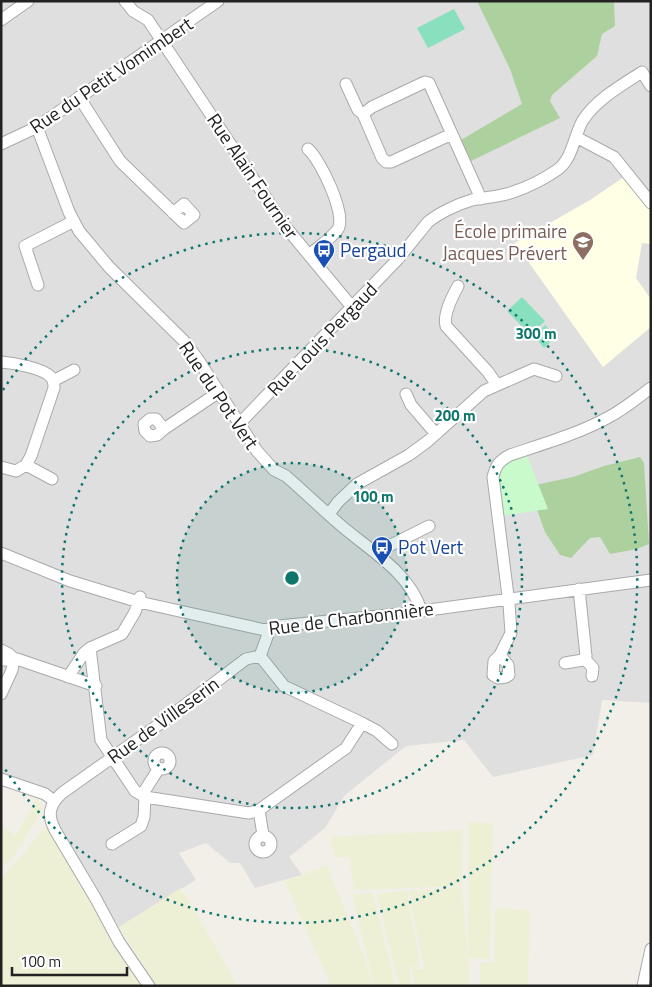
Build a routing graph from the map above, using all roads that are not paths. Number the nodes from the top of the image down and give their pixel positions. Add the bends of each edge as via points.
1 (28, 1) edge
2 (125, 1) edge
3 (218, 1) edge
4 (1, 20) edge
5 (162, 40) junction
6 (346, 84) dead end
7 (651, 86) edge
8 (79, 97) junction
9 (363, 114) junction
10 (37, 127) junction
11 (452, 134) junction
12 (576, 137) junction
13 (1, 144) edge
14 (308, 149) dead end
15 (480, 199) junction
16 (651, 203) edge
17 (173, 213) dead end
18 (74, 221) junction
19 (309, 255) junction
20 (38, 285) dead end
21 (458, 286) dead end
22 (352, 307) junction
23 (1, 362) edge
24 (74, 370) dead end
25 (556, 376) dead end
26 (54, 381) junction
27 (497, 385) junction
28 (651, 388) edge
29 (219, 392) junction
30 (406, 394) dead end
31 (239, 424) junction
32 (164, 430) dead end
33 (436, 434) junction
34 (26, 465) junction
35 (1, 467) edge
36 (52, 479) dead end
37 (329, 514) junction
38 (429, 526) dead end
39 (1, 553) edge
40 (378, 555) junction
41 (651, 580) edge
42 (578, 589) junction
43 (508, 598) junction
44 (139, 599) junction
45 (420, 610) junction
46 (270, 629) junction
47 (90, 648) junction
48 (1, 650) edge
49 (500, 655) dead end
50 (260, 656) junction
51 (584, 658) junction
52 (14, 659) junction
53 (1, 660) edge
54 (565, 663) dead end
55 (592, 676) dead end
56 (68, 677) junction
57 (96, 686) junction
58 (1, 694) edge
59 (362, 723) junction
60 (392, 744) dead end
61 (113, 757) junction
62 (159, 768) dead end
63 (1, 779) edge
64 (144, 796) junction
65 (52, 806) junction
66 (259, 810) junction
67 (263, 835) dead end
68 (112, 844) dead end
69 (651, 949) edge
70 (149, 986) edge
71 (642, 986) edge

1 - 4 street
2 - 5 street, Rue Alain Fournier via 133,11 148,20
3 - 5 street, Rue du Petit Vomimbert
5 - 8 street, Rue du Petit Vomimbert
5 - 19 street, Rue Alain Fournier via 284,225
6 - 9 street
7 - 12 street, Rue Louis Pergaud via 642,72 602,99 588,114
8 - 10 street, Rue du Petit Vomimbert
8 - 17 street via 120,161
9 - 11 street via 386,162
9 - 11 street via 372,106 426,82
10 - 13 street, Rue du Petit Vomimbert
10 - 18 street, Rue du Pot Vert
11 - 15 street
12 - 15 street, Rue Louis Pergaud via 562,166 554,172 512,192
12 - 16 street via 614,157
14 - 19 street via 315,154 335,198 340,218 338,230
15 - 22 street, Rue Louis Pergaud via 428,222
18 - 20 street via 26,246
18 - 29 street, Rue du Pot Vert via 108,266 186,343
19 - 22 street, Rue Alain Fournier
21 - 27 street via 444,320 446,326
22 - 31 street, Rue Louis Pergaud
23 - 26 street via 43,372
24 - 26 street
25 - 27 street via 534,369
26 - 34 street
27 - 33 street via 484,391
28 - 43 street via 609,417 500,461 493,478
29 - 31 street, Rue du Pot Vert
29 - 32 street
30 - 33 street via 410,405
31 - 37 street, Rue du Pot Vert via 274,470 286,476
33 - 37 street via 399,462 357,484
34 - 35 street via 16,472
34 - 36 street
37 - 40 street, Rue du Pot Vert
38 - 40 street via 385,548
39 - 44 street, Rue de Charbonnière via 70,581
40 - 45 street, Rue du Pot Vert via 414,594
41 - 42 street, Rue de Charbonnière
42 - 43 street, Rue de Charbonnière
42 - 51 street
43 - 45 street, Rue de Charbonnière
43 - 49 street via 511,633
44 - 46 street, Rue de Charbonnière
44 - 47 street via 122,634
45 - 46 street, Rue de Charbonnière
46 - 50 street
47 - 56 street
47 - 57 street
48 - 52 street
50 - 59 street via 288,689
50 - 61 street, Rue de Villeserin via 246,659
51 - 54 street
51 - 55 street via 593,668
52 - 53 street
52 - 56 street
52 - 58 street
56 - 57 street
57 - 61 street via 101,740
59 - 60 street
59 - 66 street via 346,748
61 - 64 street via 135,791
61 - 65 street, Rue de Villeserin
62 - 64 street
63 - 65 street via 45,794
64 - 66 street via 249,813
64 - 68 street via 141,826
65 - 70 street via 50,820 55,830 119,942
66 - 67 street
69 - 71 street

